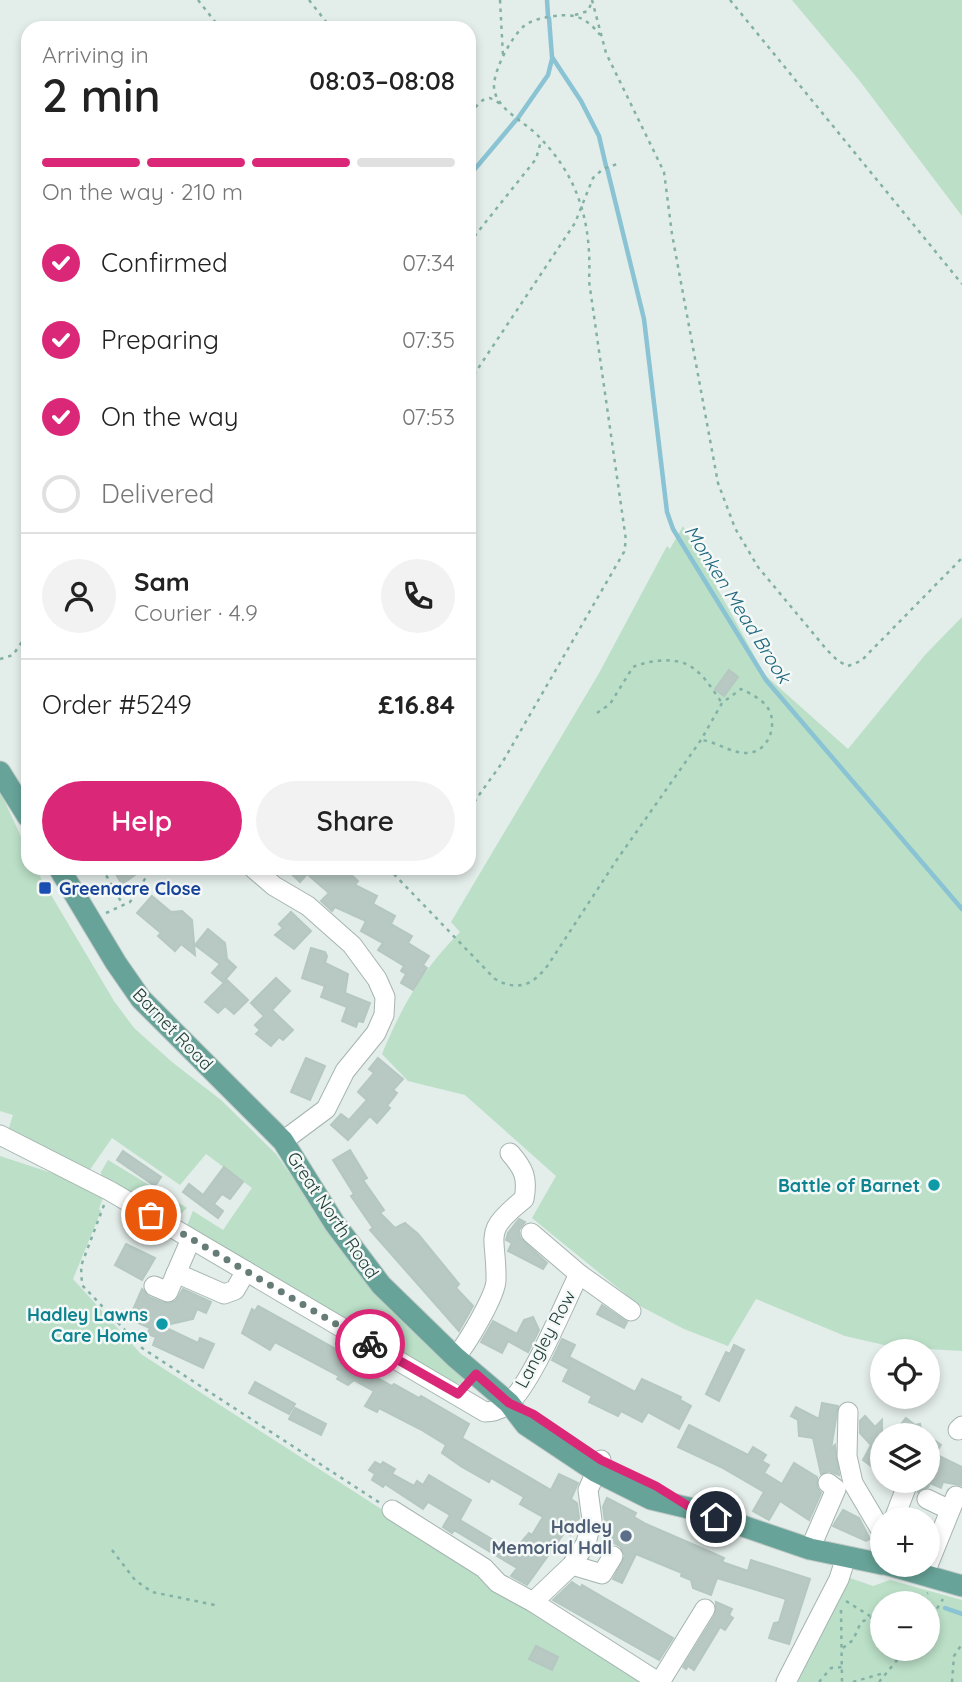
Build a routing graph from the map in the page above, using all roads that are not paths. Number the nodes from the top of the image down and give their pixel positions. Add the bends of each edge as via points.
1 (0, 772) edge
2 (21, 805) edge
3 (63, 875) edge
4 (261, 875) edge
5 (0, 1135) edge
6 (283, 1141) junction
7 (510, 1153) dead end
8 (531, 1233) dead end
9 (191, 1239) junction
10 (179, 1265) junction
11 (579, 1274) junction
12 (252, 1275) junction
13 (154, 1286) dead end
14 (631, 1311) dead end
15 (455, 1357) junction
16 (476, 1374) junction
17 (458, 1394) junction
18 (509, 1403) junction
19 (848, 1412) dead end
20 (598, 1466) junction
21 (828, 1483) dead end
22 (927, 1499) dead end
23 (392, 1510) road end
24 (870, 1512) edge
25 (940, 1535) edge
26 (810, 1549) junction
27 (613, 1556) dead end
28 (846, 1557) junction
29 (870, 1559) edge
30 (572, 1565) junction
31 (928, 1577) edge
32 (955, 1589) edge
33 (533, 1602) junction
34 (705, 1609) dead end
35 (659, 1682) edge
36 (786, 1682) edge

1 - 2 main road
3 - 6 main road, Barnet Road via 141,999
4 - 6 street via 308,906 352,945 385,997 376,1033 345,1071 326,1109
5 - 9 street
6 - 15 main road, Great North Road via 335,1224 381,1285
7 - 15 street via 523,1167 527,1182 524,1199 506,1213 494,1231 496,1283 466,1346
8 - 11 street, Langley Row
9 - 10 street
9 - 12 street
10 - 12 street via 223,1294
10 - 13 street via 168,1292
11 - 14 street, Langley Row
11 - 18 street, Langley Row via 524,1384
12 - 17 street
15 - 16 main road, Great North Road
16 - 17 street
16 - 18 main road, Great North Road
17 - 18 street via 485,1412
18 - 20 main road, Great North Road via 526,1424
19 - 24 street via 847,1456 853,1483
20 - 26 main road, Great North Road via 651,1499
20 - 30 street via 588,1490 592,1520 586,1543
21 - 26 street via 836,1489
22 - 25 street via 953,1503
23 - 33 street
26 - 28 main road, Great North Road
27 - 30 street via 602,1574
28 - 29 main road, Great North Road
28 - 36 street
30 - 33 street
31 - 32 main road, Great North Road
33 - 35 street
34 - 35 street

